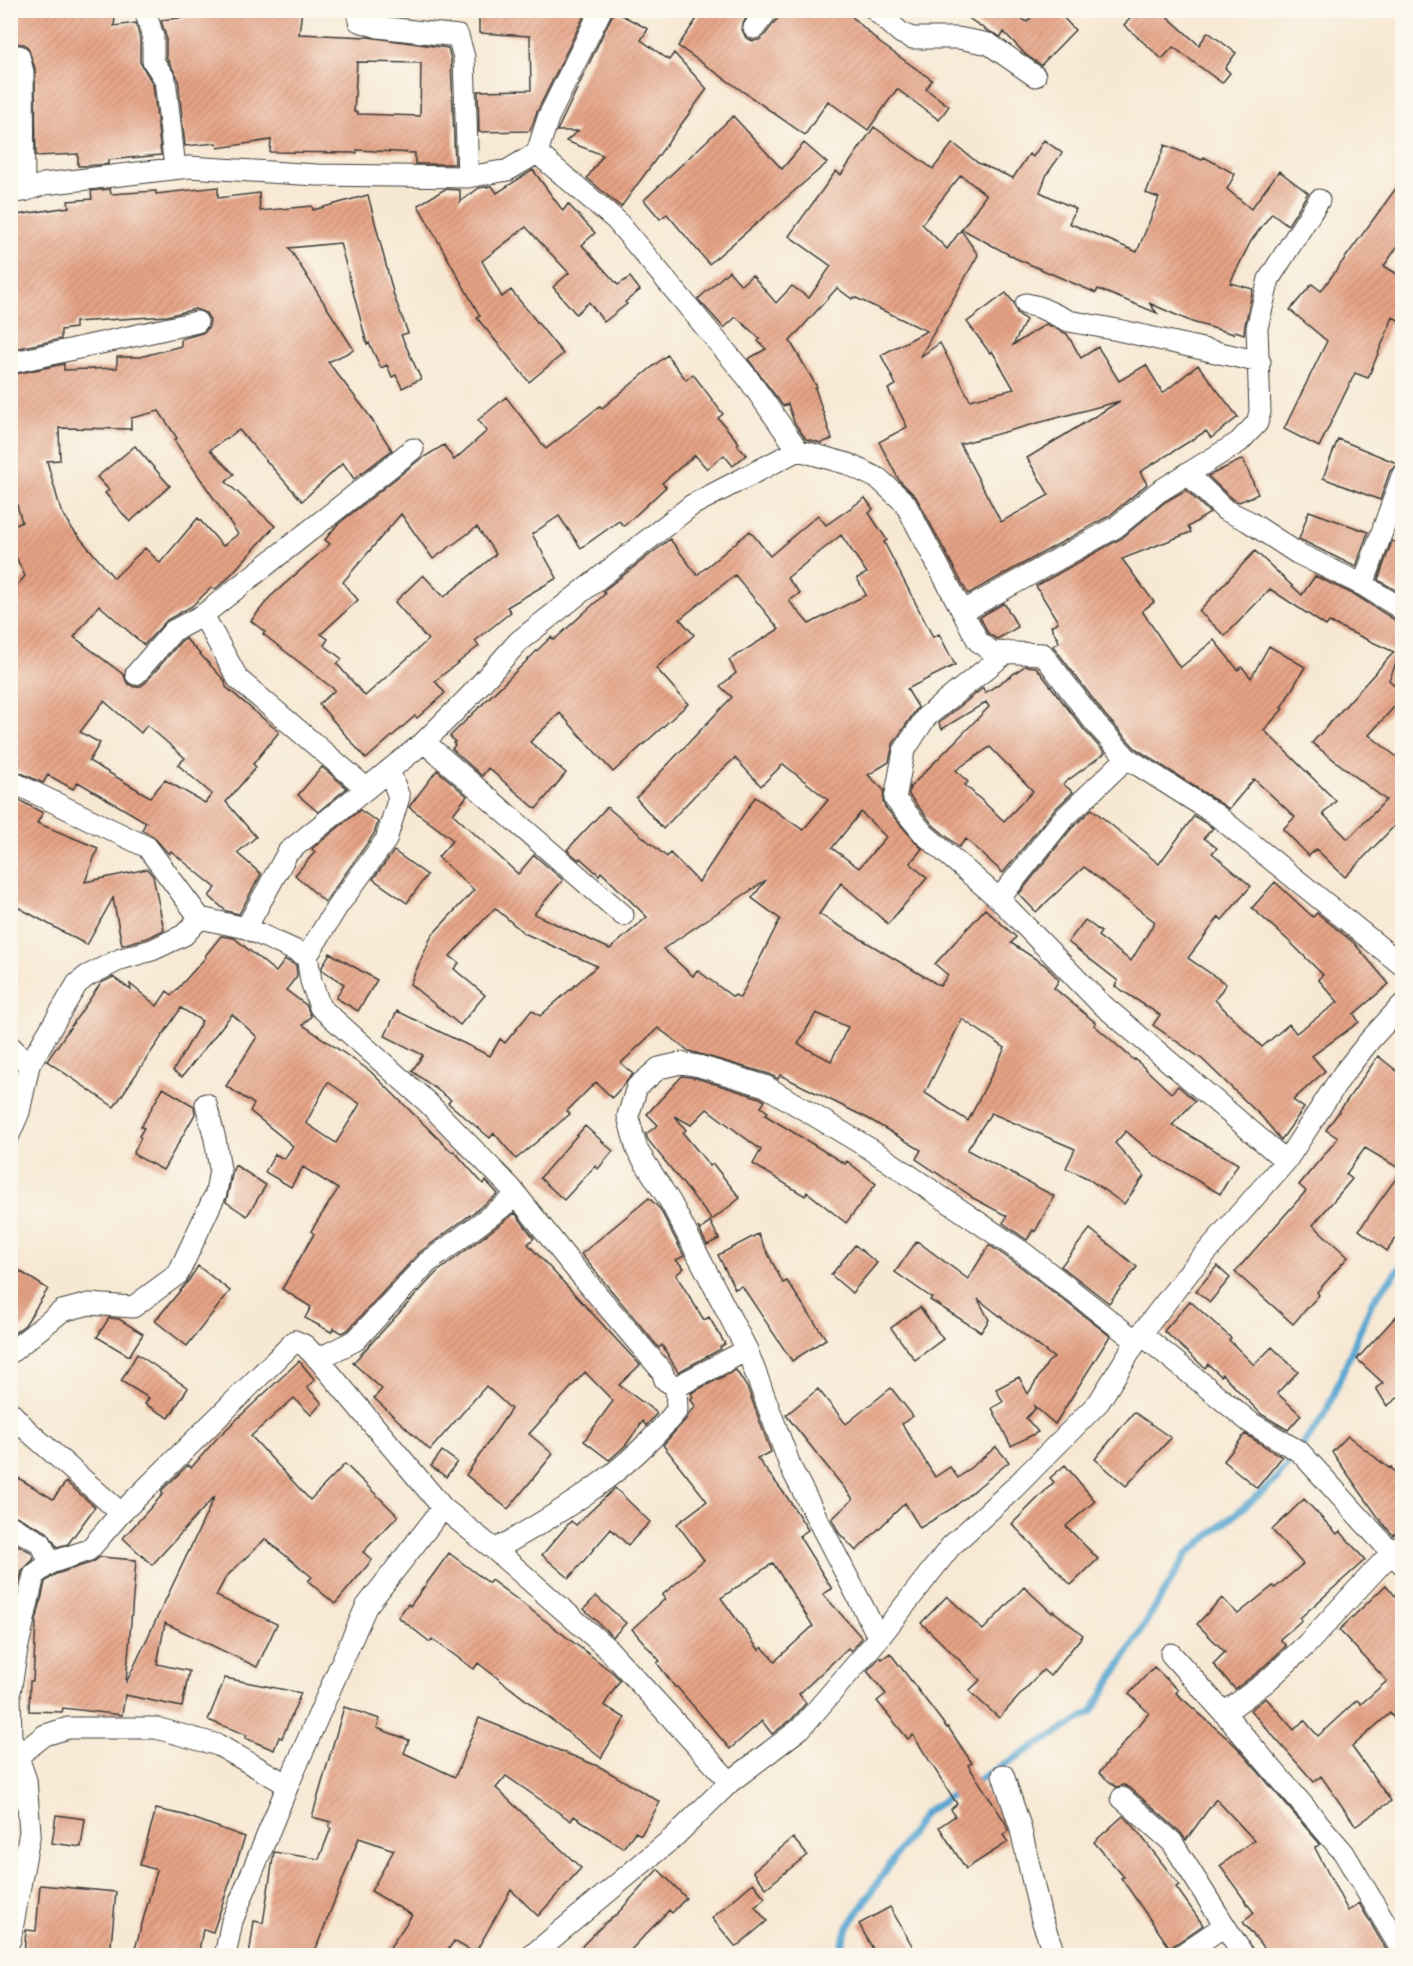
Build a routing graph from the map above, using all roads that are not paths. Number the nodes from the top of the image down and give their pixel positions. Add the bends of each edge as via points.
1 (145, 10) edge
2 (358, 10) edge
3 (601, 10) edge
4 (768, 10) edge
5 (875, 10) edge
6 (754, 28) dead end
7 (10, 56) edge
8 (1035, 76) dead end
9 (537, 153) junction
10 (176, 168) junction
11 (468, 177) junction
12 (17, 191) edge
13 (1319, 200) dead end
14 (1026, 304) dead end
15 (197, 322) dead end
16 (1260, 362) junction
17 (10, 363) edge
18 (413, 449) dead end
19 (798, 450) junction
20 (1187, 473) junction
21 (1402, 476) edge
22 (1363, 585) junction
23 (1402, 609) edge
24 (964, 611) junction
25 (203, 615) junction
26 (1007, 652) junction
27 (136, 674) dead end
28 (424, 742) junction
29 (1127, 758) junction
30 (389, 770) junction
31 (10, 781) edge
32 (366, 788) junction
33 (999, 899) junction
34 (623, 915) dead end
35 (200, 918) junction
36 (246, 928) junction
37 (307, 956) junction
38 (1402, 965) edge
39 (1402, 1005) edge
40 (10, 1046) edge
41 (29, 1065) junction
42 (206, 1104) dead end
43 (10, 1133) edge
44 (1286, 1161) junction
45 (517, 1196) junction
46 (1139, 1338) junction
47 (747, 1350) junction
48 (10, 1353) edge
49 (318, 1359) junction
50 (676, 1387) junction
51 (10, 1412) edge
52 (443, 1508) junction
53 (121, 1513) junction
54 (10, 1526) edge
55 (495, 1550) junction
56 (1399, 1553) edge
57 (50, 1563) junction
58 (879, 1638) junction
59 (1171, 1654) dead end
60 (10, 1693) edge
61 (1224, 1713) junction
62 (11, 1719) edge
63 (18, 1756) junction
64 (1003, 1776) dead end
65 (730, 1782) junction
66 (288, 1785) junction
67 (1122, 1798) dead end
68 (20, 1832) edge
69 (1224, 1926) junction
70 (10, 1940) edge
71 (1402, 1951) edge
72 (225, 1956) edge
73 (531, 1956) edge
74 (1055, 1956) edge
75 (1180, 1956) edge
76 (1244, 1956) edge

1 - 10 street via 153,37 153,61 165,80
2 - 11 street via 359,21 378,27 458,36 464,57
3 - 9 street via 548,118
4 - 6 street
5 - 8 street via 912,38 958,38 989,44
7 - 12 street via 19,56 23,72
9 - 11 street via 508,170
9 - 19 street via 616,220 747,377
10 - 11 street
10 - 12 street via 44,184
13 - 16 street via 1269,279 1257,328
14 - 16 street via 1069,321
15 - 17 street
16 - 20 street via 1257,423 1239,442
18 - 25 street
19 - 24 street via 848,464 879,479 905,503
19 - 28 street via 692,505 674,519 519,641
20 - 22 street via 1225,510 1296,553
20 - 24 street via 1116,526
21 - 22 street
22 - 23 street
24 - 26 street via 978,641 992,652
25 - 27 street via 172,631
25 - 32 street via 238,680
26 - 29 street via 1043,654
26 - 33 street via 926,717 904,751 896,799 924,834
28 - 30 street
28 - 34 street
29 - 33 street via 1062,820
29 - 38 street via 1215,814
30 - 32 street
30 - 37 street via 399,797 386,840
31 - 35 street via 147,847
32 - 36 street via 288,852
33 - 44 street via 1099,1002
35 - 36 street
35 - 41 street via 184,935 87,976 78,984
36 - 37 street
37 - 45 street via 320,1007 427,1102
39 - 44 street via 1342,1074
40 - 41 street
41 - 43 street via 19,1112
42 - 48 street via 220,1169 216,1193 178,1274 133,1307 89,1304 62,1311
44 - 46 street via 1190,1271
45 - 49 street via 427,1263 356,1340
45 - 50 street via 662,1371 665,1380
46 - 47 street via 1025,1254 872,1150 765,1086 699,1066 681,1063 659,1068 637,1087 628,1116 637,1150 671,1203
46 - 56 street via 1251,1423 1300,1452
46 - 58 street via 1100,1402 951,1546
47 - 50 street
47 - 58 street via 791,1468
49 - 52 street
49 - 53 street via 295,1341
50 - 55 street via 677,1410 633,1459 561,1512
51 - 53 street
52 - 55 street
52 - 66 street via 366,1607
53 - 57 street via 89,1550
54 - 57 street via 41,1543
55 - 65 street via 609,1650
56 - 61 street via 1266,1682
57 - 60 street via 34,1575
58 - 65 street via 801,1728
59 - 61 street
60 - 62 street
61 - 71 street via 1344,1853
62 - 63 street via 11,1737
63 - 66 street via 45,1735 68,1728 156,1728 218,1745
63 - 68 street via 26,1780
64 - 74 street
65 - 73 street via 675,1836
66 - 72 street via 232,1921
67 - 69 street via 1172,1842
68 - 70 street
69 - 75 street
69 - 76 street

